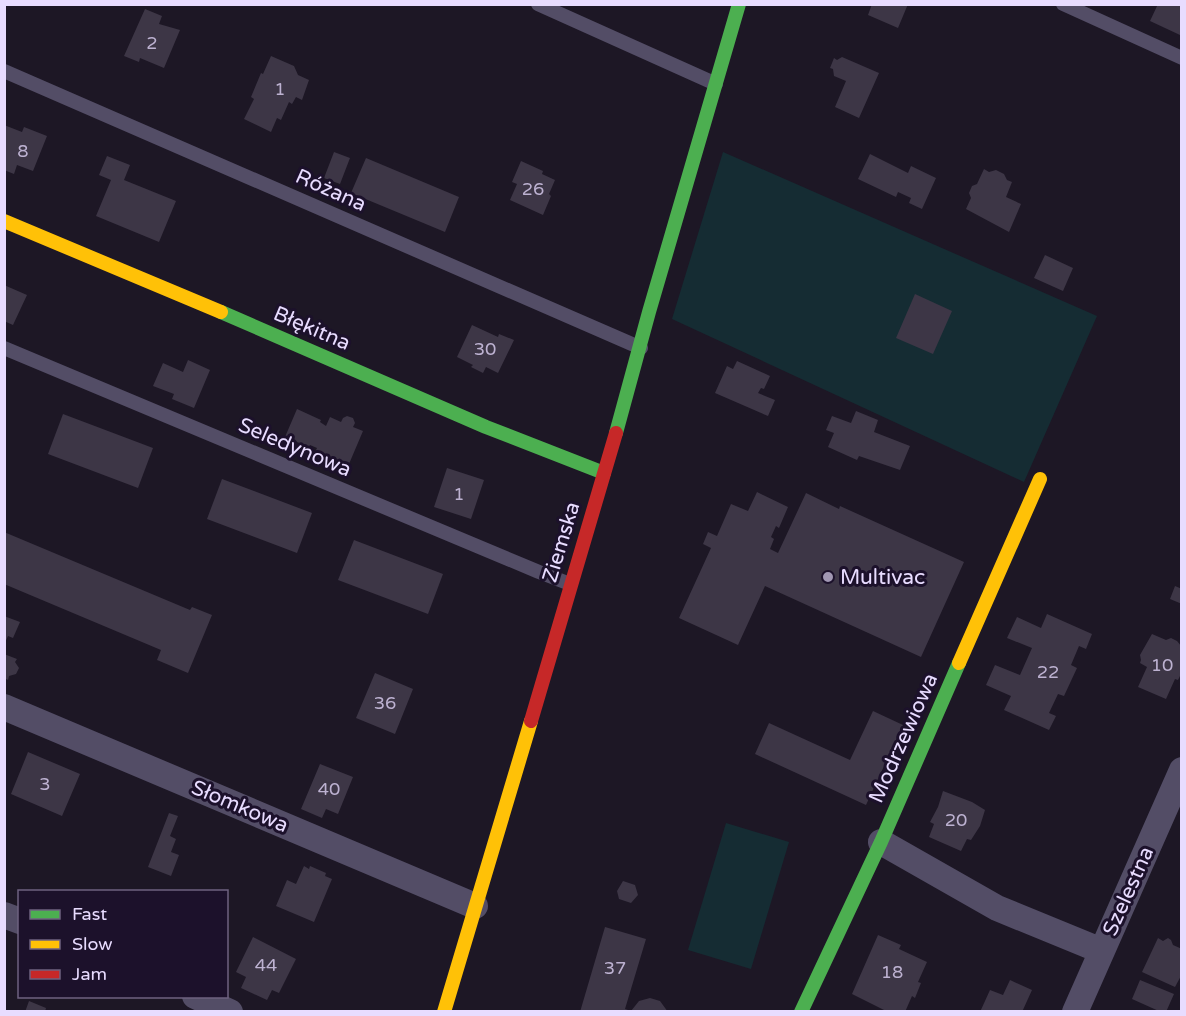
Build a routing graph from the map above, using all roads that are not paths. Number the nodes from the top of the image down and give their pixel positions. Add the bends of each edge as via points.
1 (538, 4) edge
2 (739, 4) edge
3 (1063, 4) edge
4 (1182, 58) edge
5 (4, 71) edge
6 (716, 84) junction
7 (4, 221) edge
8 (4, 348) edge
9 (640, 348) junction
10 (603, 473) junction
11 (1040, 479) dead end
12 (570, 584) junction
13 (4, 707) edge
14 (1182, 770) edge
15 (881, 842) junction
16 (475, 906) junction
17 (1102, 951) junction
18 (200, 998) edge
19 (230, 1011) edge
20 (444, 1011) edge
21 (801, 1011) edge
22 (1075, 1011) edge

1 - 6 lane
2 - 6 street, Ziemska
3 - 4 lane
5 - 9 lane, Różana
6 - 9 street, Ziemska
7 - 10 street, Błękitna
8 - 12 lane, Seledynowa
9 - 10 street, Ziemska
10 - 12 street, Ziemska
11 - 15 street, Modrzewiowa
12 - 16 street, Ziemska
13 - 16 street, Słomkowa
14 - 17 street, Szelestna
15 - 17 street via 997,908
15 - 21 street, Modrzewiowa
16 - 20 street, Ziemska
17 - 22 street, Szelestna
18 - 19 street

